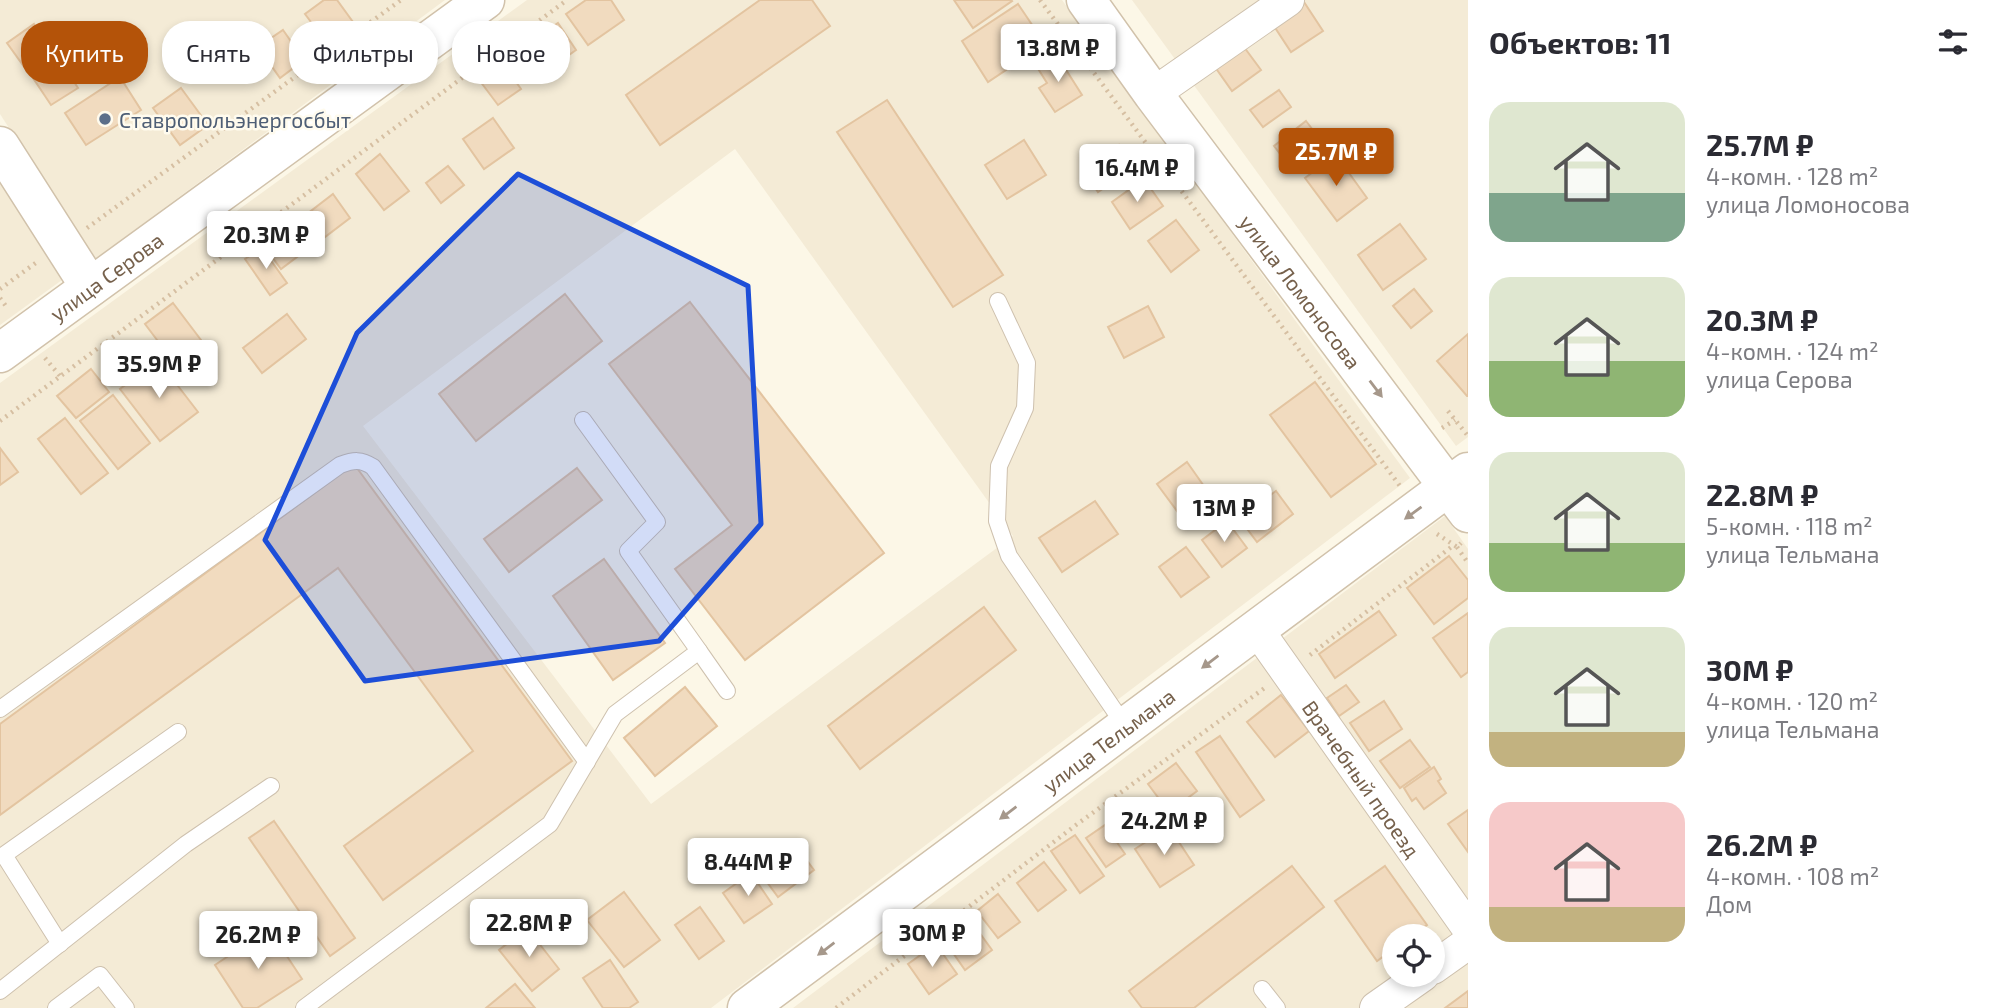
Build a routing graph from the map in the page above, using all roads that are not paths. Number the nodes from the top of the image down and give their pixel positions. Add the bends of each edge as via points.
1 (485, 0) edge
2 (1086, 0) edge
3 (1288, 0) edge
4 (1153, 94) junction
5 (0, 146) edge
6 (90, 287) junction
7 (998, 301) dead end
8 (0, 354) edge
9 (583, 420) dead end
10 (1459, 513) edge
11 (1256, 628) junction
12 (699, 651) junction
13 (727, 691) dead end
14 (0, 709) edge
15 (1125, 726) junction
16 (178, 732) dead end
17 (587, 762) junction
18 (271, 786) dead end
19 (1468, 928) edge
20 (1468, 943) edge
21 (60, 944) junction
22 (1445, 959) edge
23 (1406, 987) edge
24 (1262, 989) dead end
25 (0, 991) edge
26 (56, 1008) edge
27 (126, 1008) edge
28 (304, 1008) edge
29 (747, 1008) edge
30 (1277, 1008) edge
31 (1376, 1008) edge

1 - 6 street, улица Серова
2 - 4 street, улица Ломоносова
3 - 4 street
4 -> 10 street, улица Ломоносова
5 - 6 street
6 - 8 street, улица Серова
7 - 15 lane via 1027,363 1024,408 999,466 997,521 1009,556
9 - 12 lane via 657,522 628,551
10 -> 11 street, улица Тельмана via 1417,510
11 -> 15 street, улица Тельмана
11 - 19 street, Врачебный проезд
12 - 13 lane
12 - 17 lane via 615,715
14 - 17 lane via 340,465 363,461 373,467
15 -> 29 street, улица Тельмана
16 - 21 lane via 4,855
17 - 28 lane via 550,824
18 - 21 lane via 186,844
20 - 22 street
21 - 25 lane
23 - 31 street
24 - 30 lane
26 - 27 lane via 100,975

